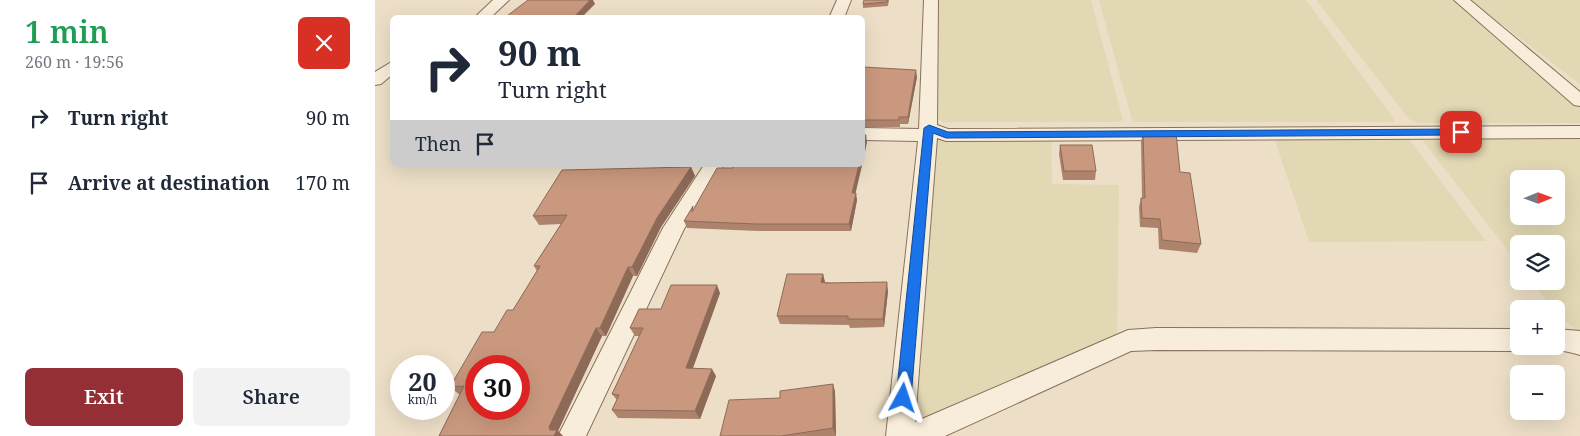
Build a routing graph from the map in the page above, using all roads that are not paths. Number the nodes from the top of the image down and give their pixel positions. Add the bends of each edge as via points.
1 (502, 0) edge
2 (844, 0) edge
3 (931, 0) edge
4 (1461, 0) edge
5 (484, 15) edge
6 (837, 15) edge
7 (390, 68) edge
8 (375, 80) edge
9 (1580, 101) edge
10 (929, 132) junction
11 (1580, 132) edge
12 (865, 134) edge
13 (713, 167) edge
14 (1510, 340) edge
15 (1565, 340) edge
16 (1580, 344) edge
17 (572, 436) edge
18 (900, 436) edge
19 (914, 436) edge

1 - 5 street
2 - 6 street
3 - 10 street
4 - 9 street
7 - 8 street
10 - 11 street via 946,135
10 - 12 street
10 - 18 street
13 - 17 street via 674,228
14 - 19 street via 1156,339 1128,342
15 - 16 street via 1575,340

